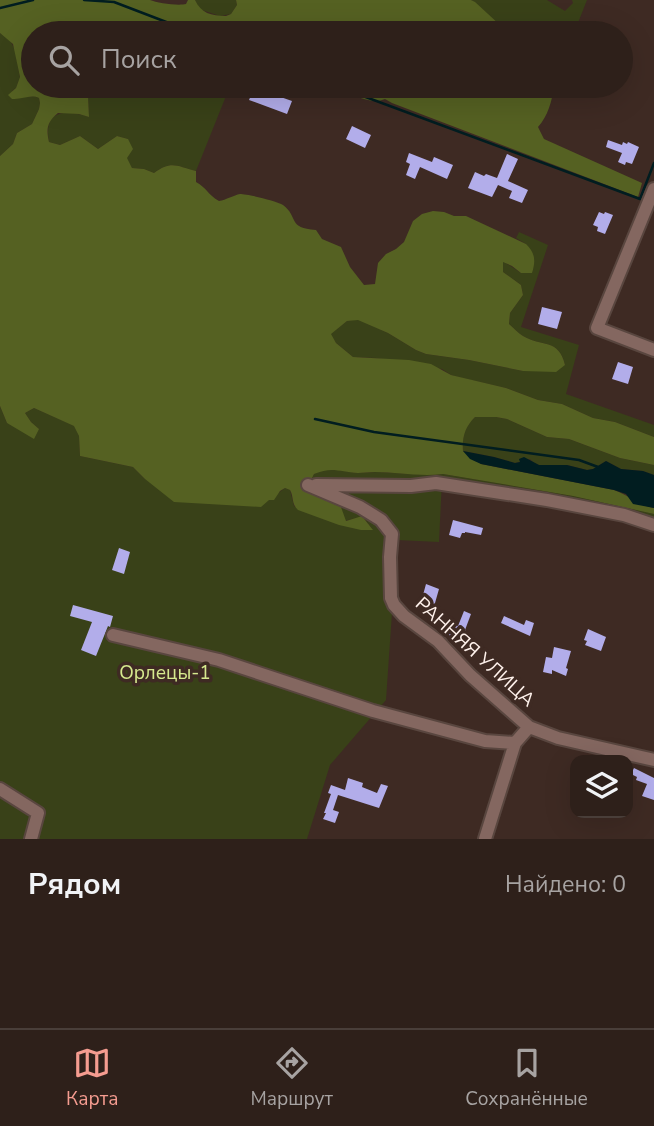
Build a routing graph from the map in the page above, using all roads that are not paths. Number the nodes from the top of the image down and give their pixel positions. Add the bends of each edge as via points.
1 (654, 190) edge
2 (654, 350) edge
3 (654, 525) edge
4 (113, 635) dead end
5 (529, 727) junction
6 (515, 743) junction
7 (654, 760) edge
8 (0, 789) edge
9 (31, 839) edge
10 (485, 839) edge

1 - 2 street via 597,328
3 - 5 street, РАННЯЯ УЛИЦА via 547,500 436,483 308,485 381,520 391,534 394,605
4 - 6 street via 219,660 373,711 485,741
5 - 6 street
5 - 7 street, РАННЯЯ УЛИЦА
6 - 10 street
8 - 9 street via 38,813

